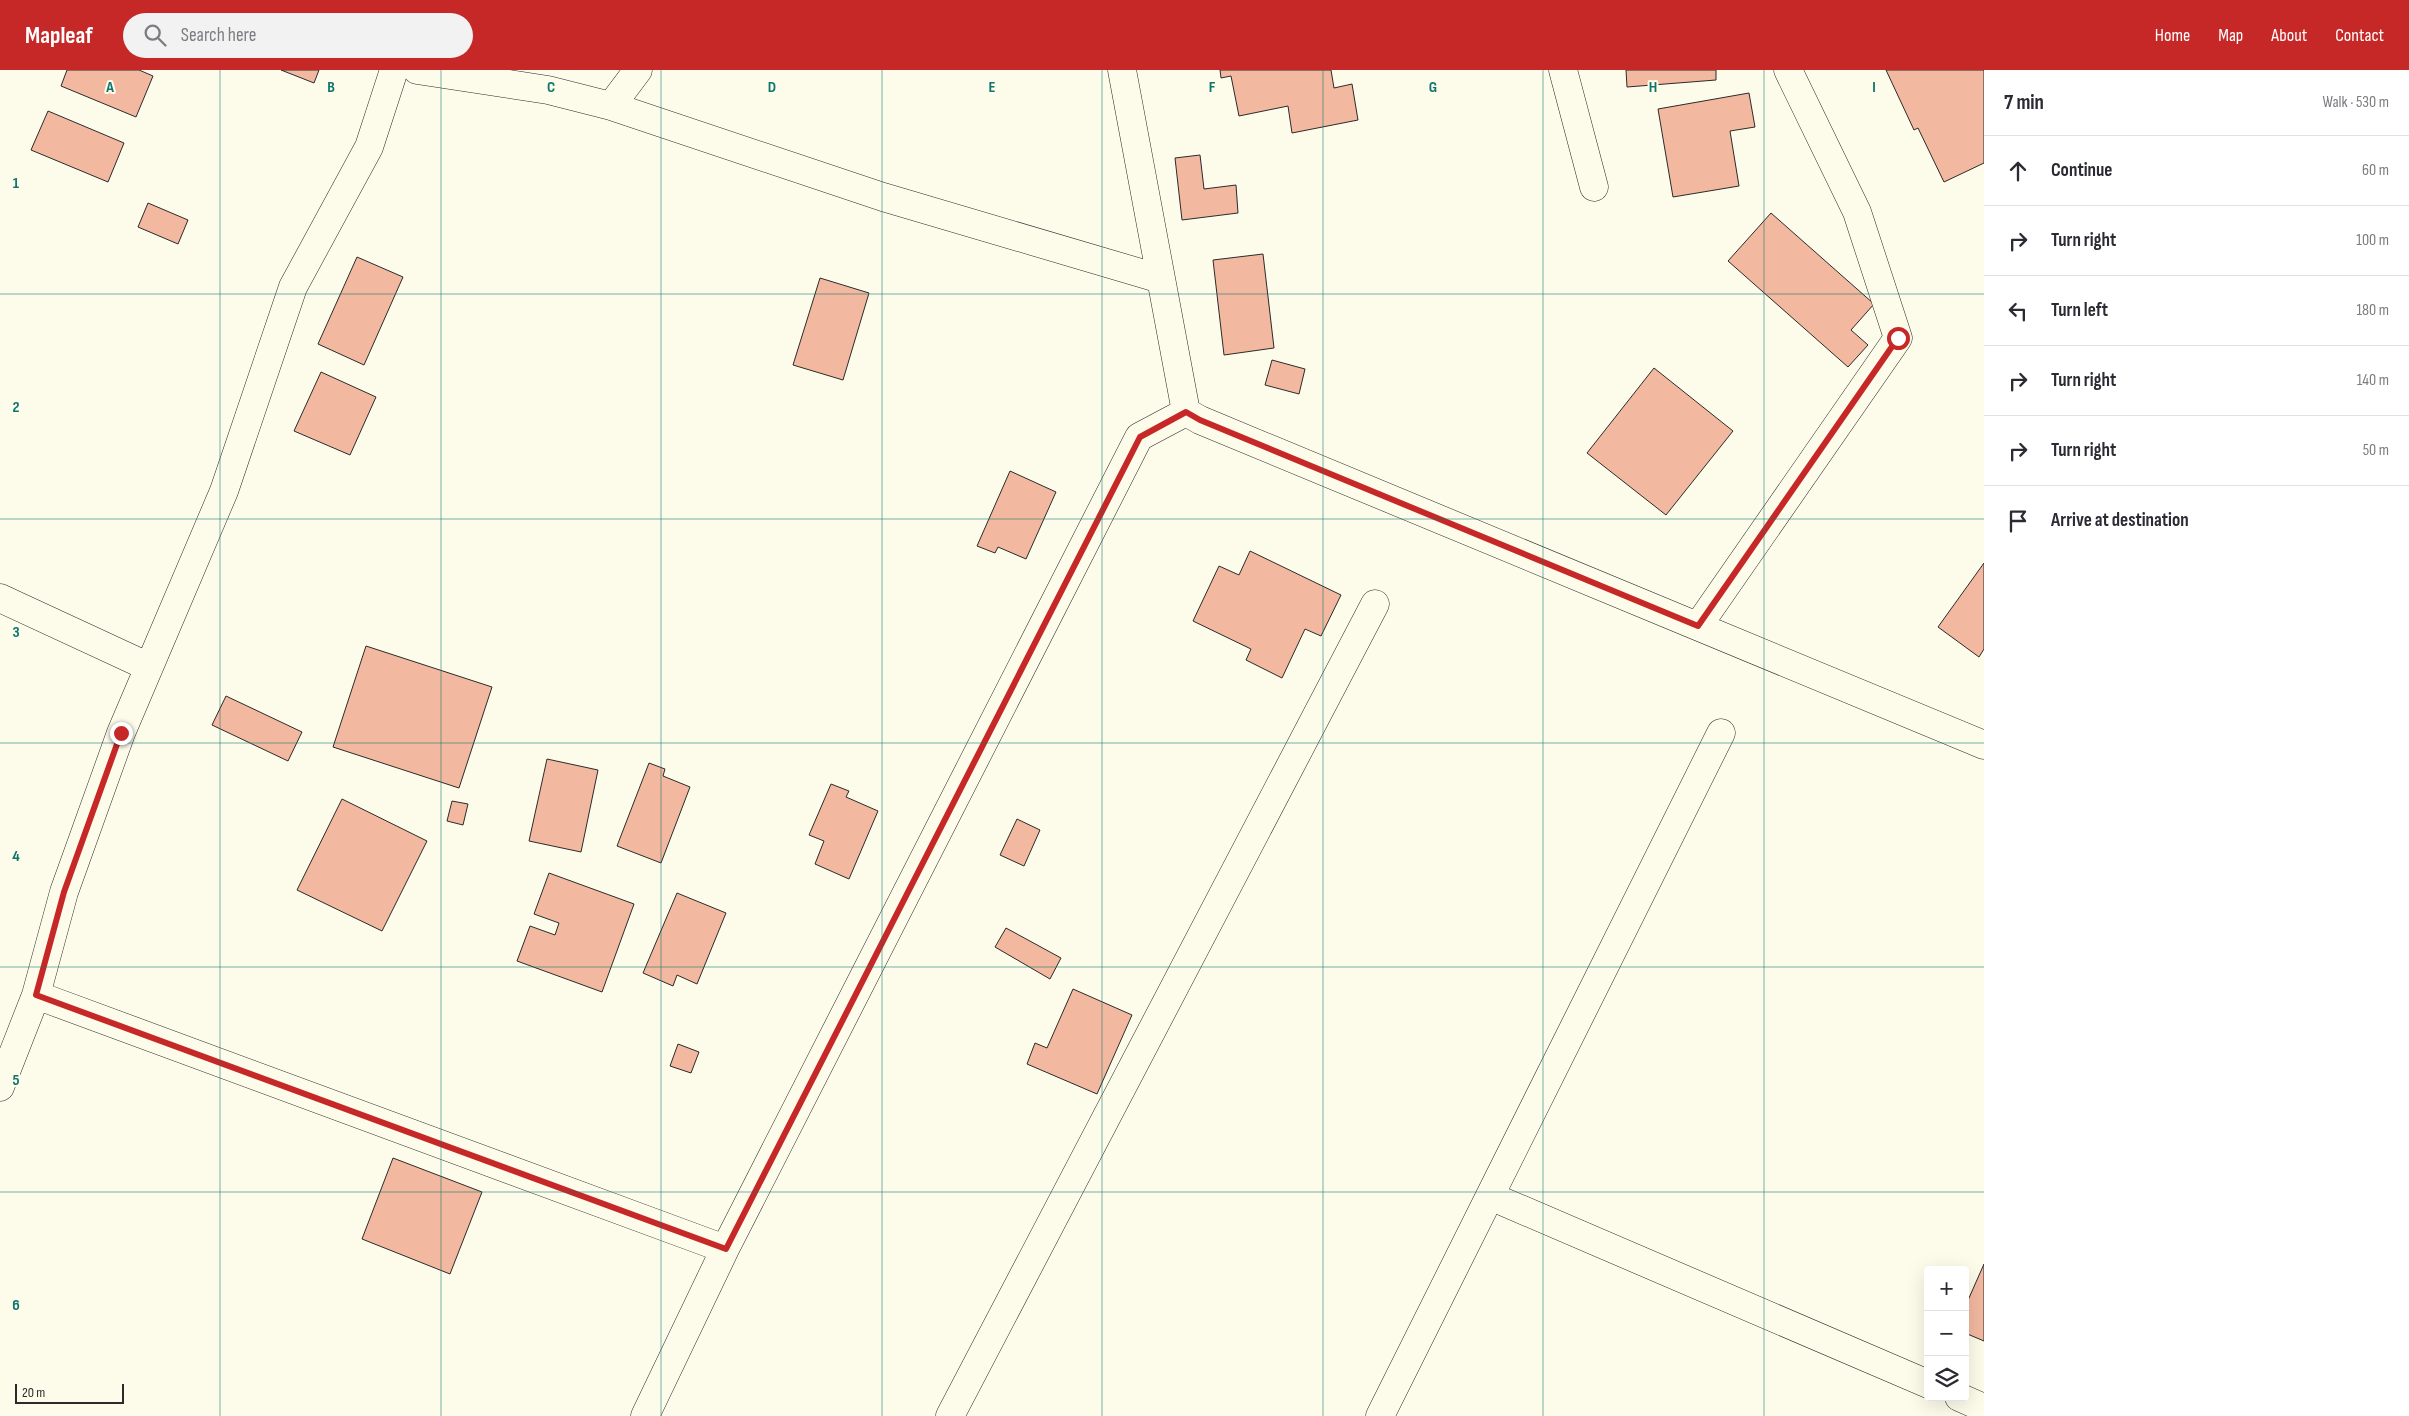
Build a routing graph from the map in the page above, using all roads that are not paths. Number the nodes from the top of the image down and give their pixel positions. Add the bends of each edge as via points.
1 (394, 70) edge
2 (417, 70) edge
3 (638, 70) edge
4 (1122, 70) edge
5 (1563, 70) edge
6 (1788, 70) edge
7 (611, 106) junction
8 (1594, 187) dead end
9 (1162, 279) junction
10 (1186, 412) junction
11 (0, 598) edge
12 (1375, 604) dead end
13 (1698, 626) junction
14 (149, 667) junction
15 (1721, 733) dead end
16 (1984, 745) edge
17 (36, 995) junction
18 (2, 1077) edge
19 (1490, 1196) junction
20 (726, 1249) junction
21 (1924, 1382) edge
22 (1968, 1401) edge
23 (1984, 1408) edge
24 (645, 1416) edge
25 (950, 1416) edge
26 (1380, 1416) edge

1 - 14 street via 369,146 292,287 224,491
2 - 7 street via 548,90
3 - 7 street
4 - 9 street
5 - 8 street
6 - 13 street via 1857,212 1898,338
7 - 9 street via 883,197
9 - 10 street
10 - 13 street
10 - 20 street via 1140,437
11 - 14 street
12 - 25 street
13 - 16 street
14 - 17 street via 121,733 64,892
15 - 19 street
17 - 18 street
17 - 20 street
19 - 21 street
19 - 26 street
20 - 24 street
22 - 23 street

